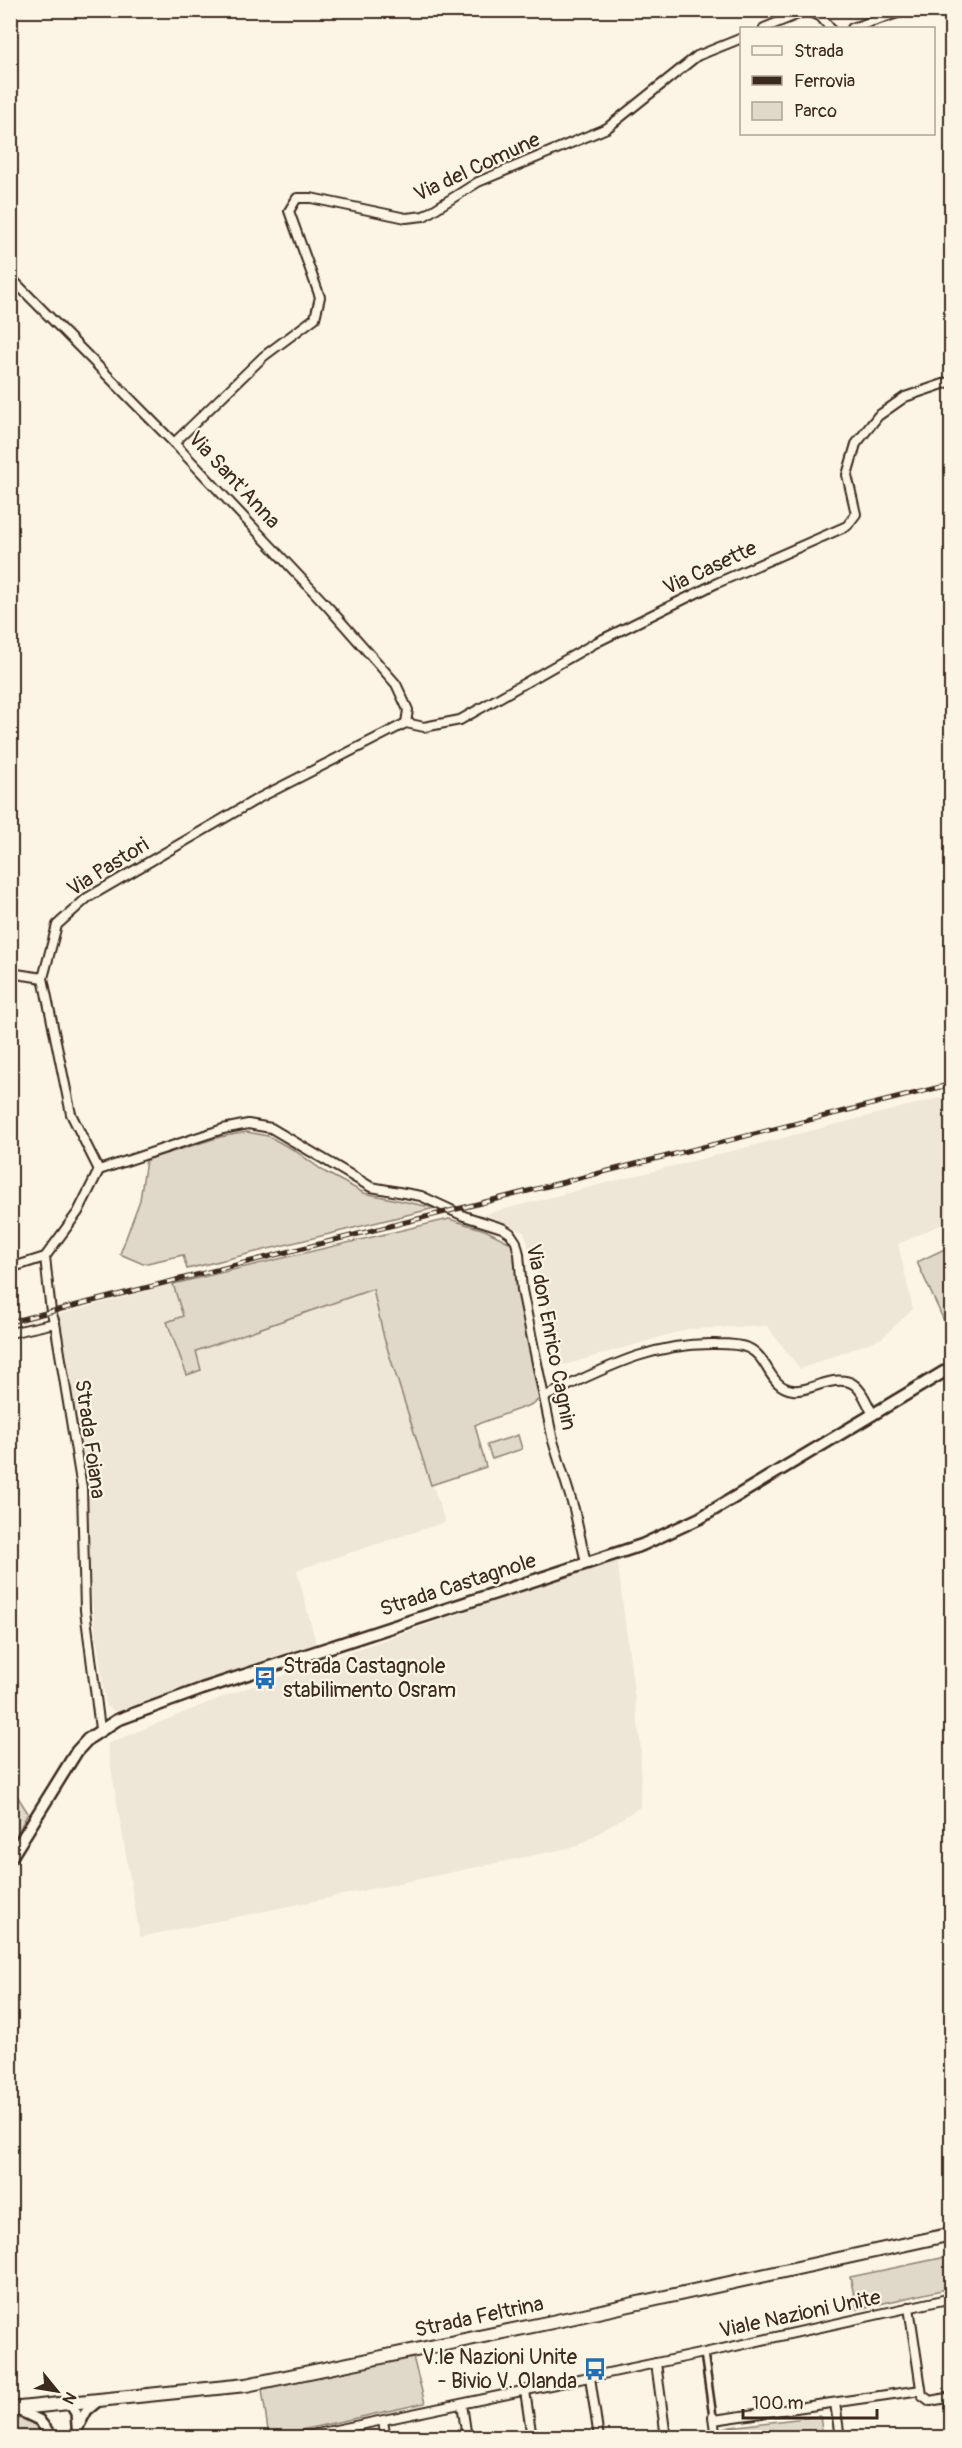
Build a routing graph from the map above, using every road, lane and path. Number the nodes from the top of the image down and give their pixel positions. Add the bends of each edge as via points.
1 (907, 10) edge
2 (766, 27) edge
3 (829, 27) edge
4 (855, 27) edge
5 (740, 38) edge
6 (10, 277) edge
7 (951, 381) edge
8 (174, 443) junction
9 (406, 723) junction
10 (10, 973) edge
11 (43, 978) junction
12 (99, 1170) junction
13 (45, 1257) junction
14 (10, 1268) edge
15 (55, 1323) junction
16 (10, 1333) edge
17 (951, 1367) edge
18 (544, 1397) junction
19 (873, 1415) junction
20 (586, 1563) junction
21 (100, 1729) junction
22 (10, 1859) edge
23 (951, 2234) edge
24 (951, 2298) edge
25 (909, 2307) junction
26 (704, 2353) junction
27 (656, 2363) junction
28 (590, 2377) junction
29 (921, 2390) junction
30 (525, 2391) junction
31 (951, 2397) edge
32 (100, 2400) junction
33 (69, 2402) junction
34 (835, 2403) junction
35 (462, 2404) junction
36 (12, 2409) edge
37 (713, 2418) junction
38 (383, 2421) junction
39 (78, 2427) junction
40 (306, 2437) edge
41 (53, 2438) edge
42 (78, 2438) edge
43 (297, 2438) edge
44 (386, 2438) edge
45 (467, 2438) edge
46 (532, 2438) edge
47 (599, 2438) edge
48 (666, 2438) edge
49 (716, 2438) edge
50 (840, 2438) edge

1 - 4 street
2 - 3 street via 806,10 820,16
5 - 8 street, Via del Comune via 697,56 607,129 478,182 424,216 405,218 297,198 288,211 320,297 315,318 264,356
6 - 8 street, Via Sant'Anna
7 - 9 street, Via Casette via 905,397 878,416 856,444 847,476 856,514 848,526 717,583 597,642 460,720 424,727
8 - 9 street, Via Sant'Anna via 396,684 408,710
9 - 11 street, Via Pastori via 259,798 87,898 57,925
10 - 11 street
11 - 12 street, Via Pastori via 71,1114
12 - 13 street via 78,1212
12 - 18 street, Via don Enrico Cagnin via 248,1124 271,1128 371,1187 421,1196 502,1228 516,1242
13 - 14 street
13 - 15 street, Strada Foiana
15 - 16 street
15 - 21 street, Strada Foiana via 82,1488 85,1610
17 - 19 main road, Strada Castagnole
18 - 19 street via 650,1351 723,1344 756,1353 776,1383 788,1389 803,1390 834,1380 852,1382 861,1389
18 - 20 street, Via don Enrico Cagnin
19 - 20 main road, Strada Castagnole via 683,1528
20 - 21 main road, Strada Castagnole via 202,1689
21 - 22 main road, Strada Castagnole via 65,1767
23 - 32 main road, Strada Feltrina via 258,2383
24 - 25 street, Viale Nazioni Unite
25 - 26 street, Viale Nazioni Unite
25 - 29 street
26 - 27 street, Viale Nazioni Unite
26 - 37 street
27 - 28 street, Viale Nazioni Unite
27 - 48 street
28 - 30 street, Viale Nazioni Unite
28 - 47 street
29 - 31 street via 930,2401
29 - 34 street
30 - 35 street, Viale Nazioni Unite
30 - 46 street
32 - 33 main road, Strada Feltrina
32 - 39 street via 87,2410
33 - 36 main road, Strada Feltrina
33 - 39 street
34 - 37 street
34 - 50 street
35 - 38 street, Viale Nazioni Unite
35 - 45 street
36 - 41 street via 39,2420
37 - 49 street
38 - 40 street, Viale Nazioni Unite
38 - 44 street
39 - 42 street
40 - 43 street, Viale Nazioni Unite

